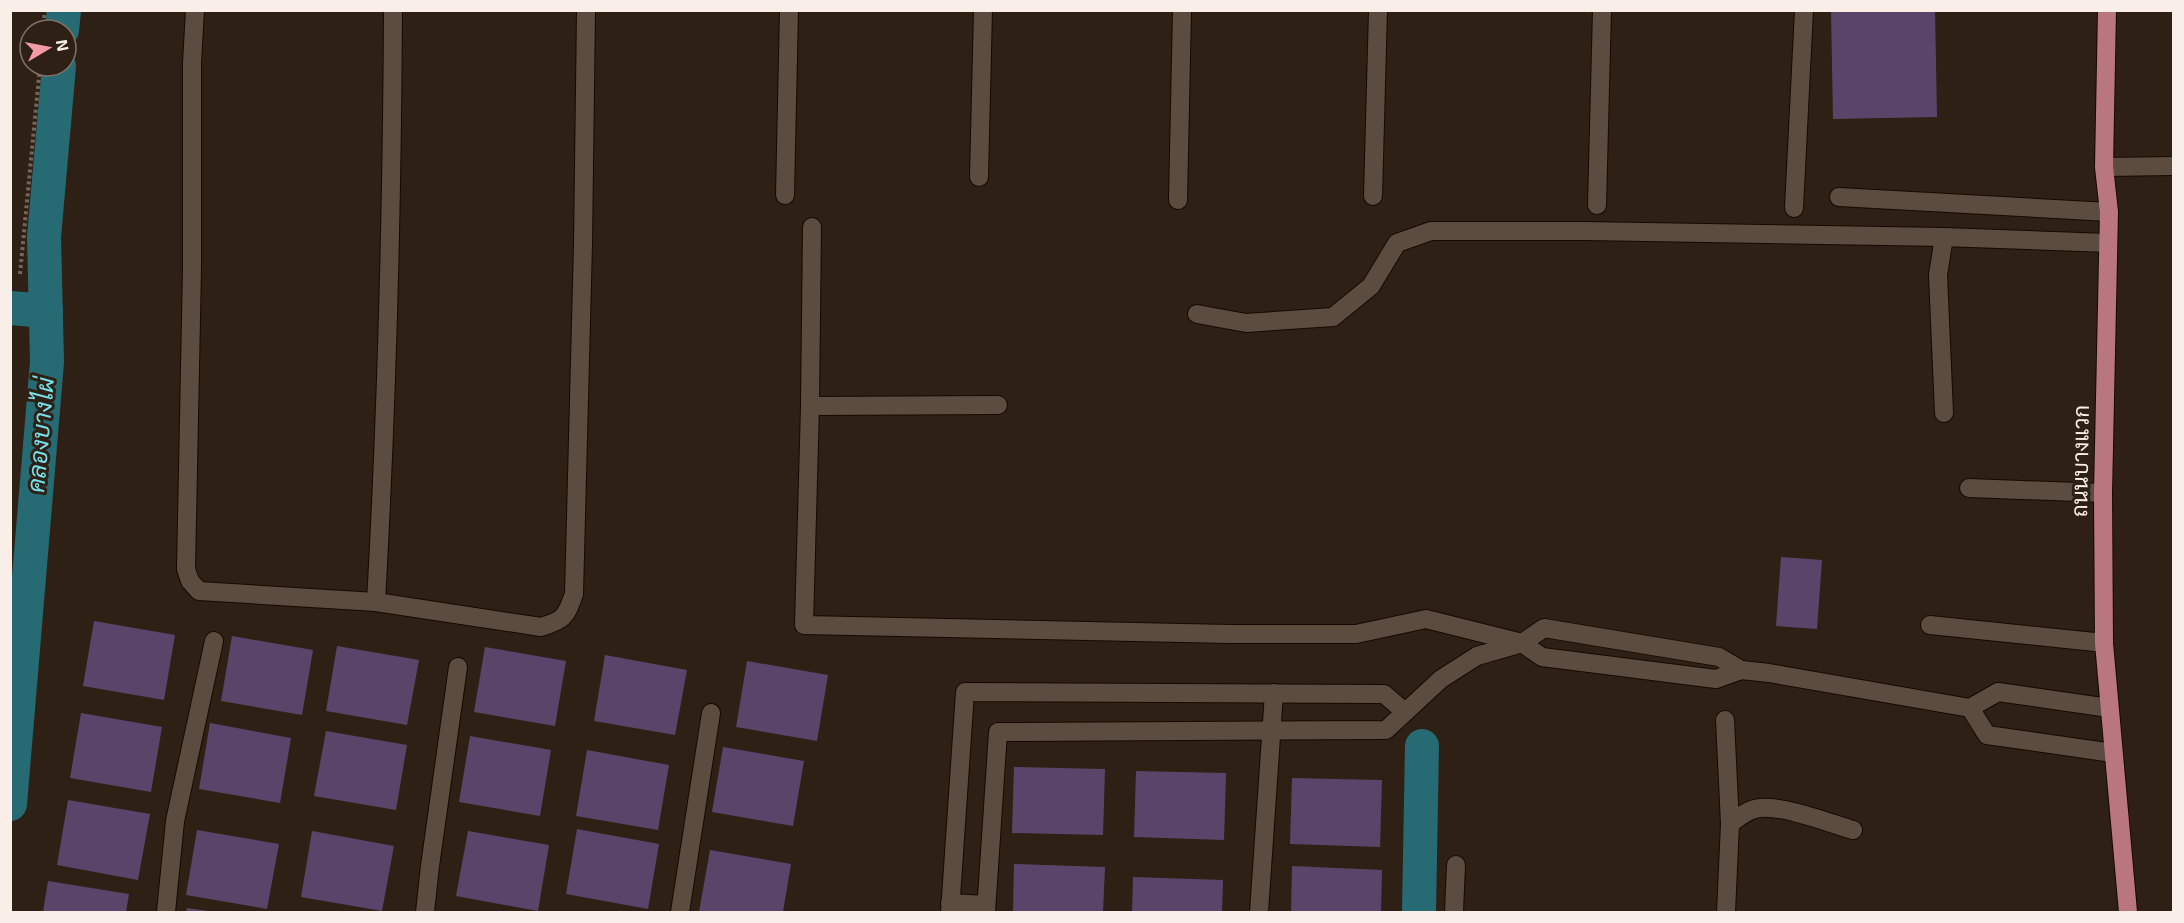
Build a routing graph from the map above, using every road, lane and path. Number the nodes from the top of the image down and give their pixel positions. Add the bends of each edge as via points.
1 (195, 10) edge
2 (393, 10) edge
3 (586, 10) edge
4 (789, 10) edge
5 (983, 10) edge
6 (1182, 10) edge
7 (1378, 10) edge
8 (1602, 10) edge
9 (1804, 10) edge
10 (2107, 10) edge
11 (39, 78) edge
12 (2174, 166) edge
13 (2104, 167) junction
14 (979, 177) dead end
15 (785, 195) dead end
16 (1373, 196) dead end
17 (1839, 196) dead end
18 (1178, 200) dead end
19 (1597, 205) dead end
20 (1794, 208) dead end
21 (2109, 212) junction
22 (812, 227) dead end
23 (1944, 237) junction
24 (2108, 243) junction
25 (20, 274) dead end
26 (1197, 314) dead end
27 (998, 405) dead end
28 (810, 406) junction
29 (1944, 413) dead end
30 (1969, 488) dead end
31 (2103, 493) junction
32 (376, 602) junction
33 (1930, 625) dead end
34 (214, 641) dead end
35 (1522, 643) junction
36 (2104, 643) junction
37 (458, 667) dead end
38 (1741, 670) junction
39 (1274, 693) junction
40 (1970, 708) junction
41 (2109, 708) junction
42 (1405, 712) junction
43 (711, 713) dead end
44 (1725, 720) dead end
45 (1273, 732) junction
46 (2113, 753) junction
47 (1730, 824) junction
48 (1853, 830) dead end
49 (1456, 865) dead end
50 (950, 908) edge
51 (986, 909) edge
52 (166, 912) edge
53 (425, 912) edge
54 (680, 912) edge
55 (1259, 912) edge
56 (1454, 912) edge
57 (1726, 912) edge
58 (2128, 912) edge

1 - 32 street via 186,569 199,591
2 - 32 street via 387,354
3 - 32 street via 574,594 567,615 541,627
4 - 15 street
5 - 14 street
6 - 18 street
7 - 16 street
8 - 19 street
9 - 20 street
10 - 13 main road, ถนนบางแวก
11 - 25 path
12 - 13 street
13 - 21 main road, ถนนบางแวก
17 - 21 street
21 - 24 main road, ถนนบางแวก
22 - 28 street
23 - 24 street
23 - 26 street via 1431,231 1397,243 1371,286 1333,317 1246,323
23 - 29 street via 1938,275
24 - 31 main road, ถนนบางแวก
27 - 28 street
28 - 35 street via 804,625 1356,634 1426,619
30 - 31 street
31 - 36 main road, ถนนบางแวก
33 - 36 street
34 - 52 street via 175,822
35 - 38 street via 1542,657 1705,678 1716,679
35 - 38 street via 1544,628 1719,657
35 - 42 street via 1477,656 1441,679
36 - 41 main road, ถนนบางแวก
37 - 53 street
38 - 40 street
39 - 42 street via 1384,694
39 - 45 street
39 - 50 street via 965,692
40 - 41 street via 1998,692
40 - 46 street via 1987,735
41 - 46 main road, ถนนบางแวก
42 - 45 street via 1386,730
43 - 54 street
44 - 47 street
45 - 51 street via 998,732
45 - 55 street
46 - 58 main road, ถนนบางแวก
47 - 48 street via 1759,808 1777,809
47 - 57 street
49 - 56 street
50 - 51 street

